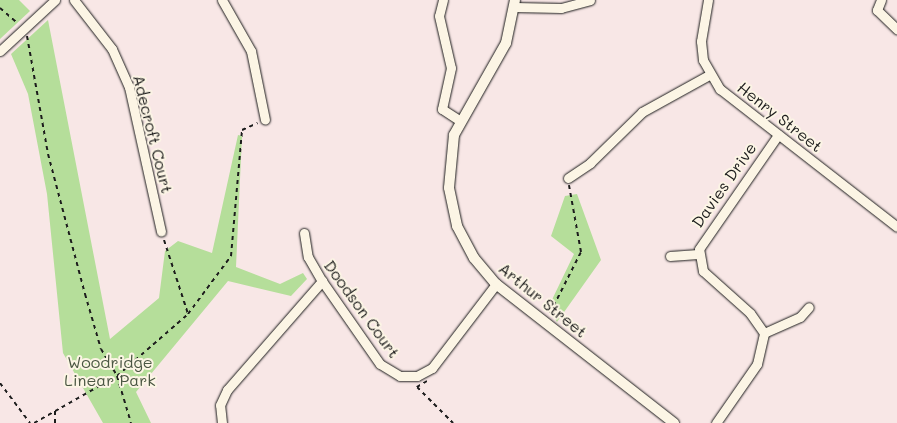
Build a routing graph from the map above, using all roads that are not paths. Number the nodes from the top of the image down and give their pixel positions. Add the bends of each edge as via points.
1 (55, 0) edge
2 (74, 0) edge
3 (222, 0) edge
4 (443, 0) edge
5 (590, 0) edge
6 (708, 0) edge
7 (881, 0) edge
8 (515, 3) edge
9 (897, 29) edge
10 (0, 50) edge
11 (708, 75) junction
12 (265, 120) road end
13 (459, 120) junction
14 (778, 135) junction
15 (568, 178) road end
16 (897, 227) edge
17 (160, 231) road end
18 (304, 233) dead end
19 (698, 254) junction
20 (670, 256) dead end
21 (322, 281) junction
22 (496, 284) junction
23 (809, 307) dead end
24 (764, 333) junction
25 (222, 423) edge
26 (674, 423) edge
27 (716, 423) edge

1 - 10 street
2 - 17 street, Adecroft Court via 112,49 128,87
3 - 12 street via 251,52
4 - 13 street via 439,16 451,68 442,109
5 - 8 street via 561,8
6 - 11 street via 701,41
7 - 9 street via 877,10
8 - 13 street, Arthur Street via 498,59
11 - 14 street, Henry Street
11 - 15 street via 642,112 590,163
13 - 22 street, Arthur Street via 449,169 452,207 464,241
14 - 16 street, Henry Street
14 - 19 street, Davies Drive via 707,234
18 - 21 street, Doodson Court via 308,257
19 - 20 street
19 - 24 street, Davies Drive via 707,276 750,313
21 - 22 street, Doodson Court via 383,367 412,377 432,368
21 - 25 street via 227,390 220,406
22 - 26 street, Arthur Street
23 - 24 street via 800,317
24 - 27 street via 757,364

